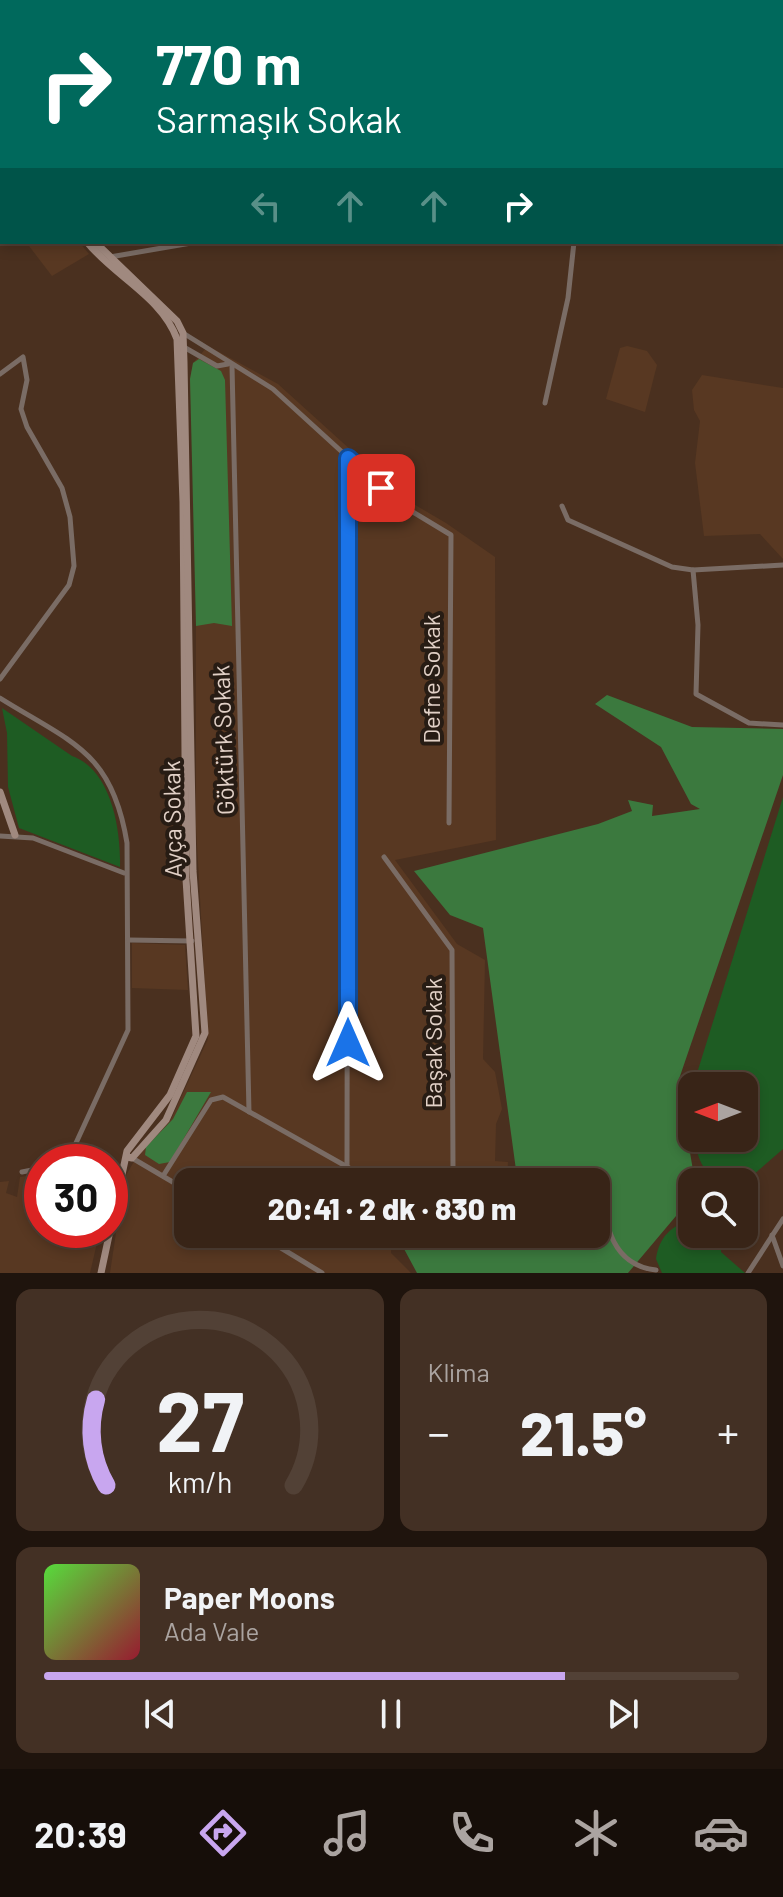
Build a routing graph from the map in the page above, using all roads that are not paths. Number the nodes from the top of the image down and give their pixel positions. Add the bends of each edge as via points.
1 (185, 244) edge
2 (574, 244) edge
3 (93, 245) edge
4 (109, 257) junction
5 (178, 334) junction
6 (201, 345) junction
7 (183, 347) junction
8 (195, 355) junction
9 (181, 361) junction
10 (230, 365) junction
11 (0, 374) edge
12 (545, 403) dead end
13 (348, 458) junction
14 (562, 506) dead end
15 (783, 565) edge
16 (693, 570) junction
17 (187, 661) junction
18 (0, 679) edge
19 (0, 698) edge
20 (783, 725) edge
21 (0, 792) edge
22 (449, 823) dead end
23 (15, 835) junction
24 (0, 836) edge
25 (384, 857) dead end
26 (125, 873) junction
27 (129, 940) junction
28 (194, 941) junction
29 (249, 1112) junction
30 (76, 1144) edge
31 (130, 1158) junction
32 (347, 1167) joint
33 (453, 1168) edge
34 (163, 1176) junction
35 (174, 1183) edge
36 (783, 1219) edge
37 (772, 1235) junction
38 (610, 1237) edge
39 (281, 1248) edge
40 (783, 1266) edge
41 (656, 1270) dead end
42 (101, 1273) edge
43 (322, 1273) edge
44 (748, 1273) edge

1 - 4 street
2 - 12 street
3 - 4 street
3 - 5 street via 156,305
4 - 5 street via 153,295
5 - 6 street
5 - 7 street, Ayça Sokak
5 - 9 street, Ayça Sokak
6 - 7 street
6 - 10 street
7 - 8 street
7 - 9 street, Ayça Sokak
8 - 9 street
8 - 10 street via 217,366
9 - 17 street, Ayça Sokak
10 - 13 street via 273,389
10 - 29 street, Göktürk Sokak
11 - 18 street via 23,357 27,380 21,409 62,488 74,566 69,585
13 - 22 street, Defne Sokak via 398,503 451,535
13 - 32 street
14 - 16 street via 568,520 672,567
15 - 16 street
16 - 20 street via 696,694 749,723
17 - 28 street, Ayça Sokak
17 - 28 street, Ayça Sokak via 185,825
19 - 26 street via 89,753 106,775 123,817
21 - 23 street
23 - 24 street
23 - 26 street
25 - 33 street, Başak Sokak via 452,950
26 - 27 street
27 - 28 street
27 - 30 street via 128,1030
28 - 31 street via 194,1045 170,1095 127,1151
29 - 32 street
29 - 34 street via 223,1097 211,1100
31 - 34 street
31 - 42 street via 118,1184
34 - 35 street
36 - 37 street
37 - 40 street
37 - 44 street
38 - 41 street via 630,1262
39 - 43 street

